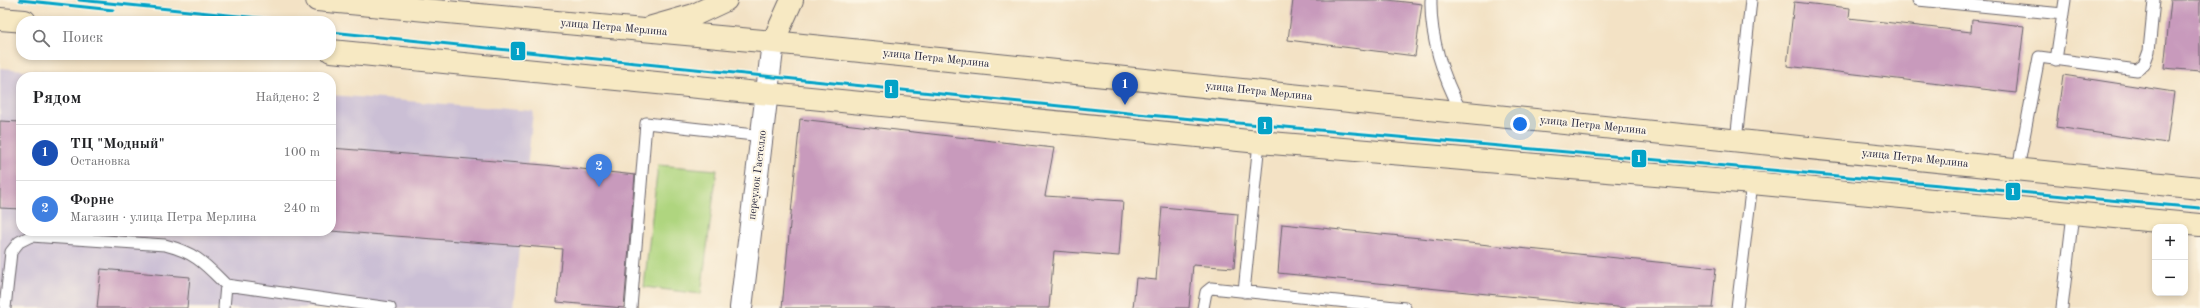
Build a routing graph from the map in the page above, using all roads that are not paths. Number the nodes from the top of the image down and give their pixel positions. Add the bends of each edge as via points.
1 (317, 0) edge
2 (726, 0) edge
3 (792, 0) edge
4 (1431, 0) edge
5 (1751, 0) edge
6 (1918, 0) edge
7 (2065, 0) edge
8 (2154, 0) edge
9 (2063, 14) junction
10 (0, 18) edge
11 (16, 20) edge
12 (639, 30) junction
13 (773, 42) junction
14 (336, 52) edge
15 (2056, 60) junction
16 (768, 95) junction
17 (1462, 113) junction
18 (763, 136) junction
19 (1736, 141) junction
20 (1259, 142) junction
21 (2018, 169) junction
22 (1752, 183) junction
23 (2200, 188) edge
24 (2073, 214) junction
25 (2200, 225) edge
26 (226, 285) junction
27 (1244, 292) junction
28 (5, 308) edge
29 (224, 308) edge
30 (390, 308) edge
31 (631, 308) edge
32 (741, 308) edge
33 (1203, 308) edge
34 (1405, 308) edge
35 (1737, 308) edge
36 (2062, 308) edge

1 - 12 main road, улица Петра Мерлина
2 - 12 main road via 694,15
3 - 13 main road
4 - 17 lane via 1430,19 1434,43 1450,91
5 - 19 lane
6 - 9 lane
7 - 9 lane
8 - 15 lane via 2149,52 2144,65 2137,70
9 - 15 lane
10 - 11 main road
12 - 13 main road, улица Петра Мерлина
13 - 16 street, переулок Гастелло
13 - 17 main road, улица Петра Мерлина
14 - 16 main road
15 - 21 lane via 2038,57
16 - 18 street, переулок Гастелло
16 - 20 main road
17 - 19 main road, улица Петра Мерлина
18 - 31 lane via 646,123
18 - 32 street, переулок Гастелло
19 - 21 main road, улица Петра Мерлина
20 - 22 main road
20 - 27 lane
21 - 23 main road, улица Петра Мерлина
22 - 24 main road
22 - 35 lane
24 - 25 main road
24 - 36 lane
26 - 28 lane via 201,260 185,250 165,246 31,236 19,242 11,252
26 - 29 lane
26 - 30 lane
27 - 33 lane via 1211,288 1206,292
27 - 34 lane

